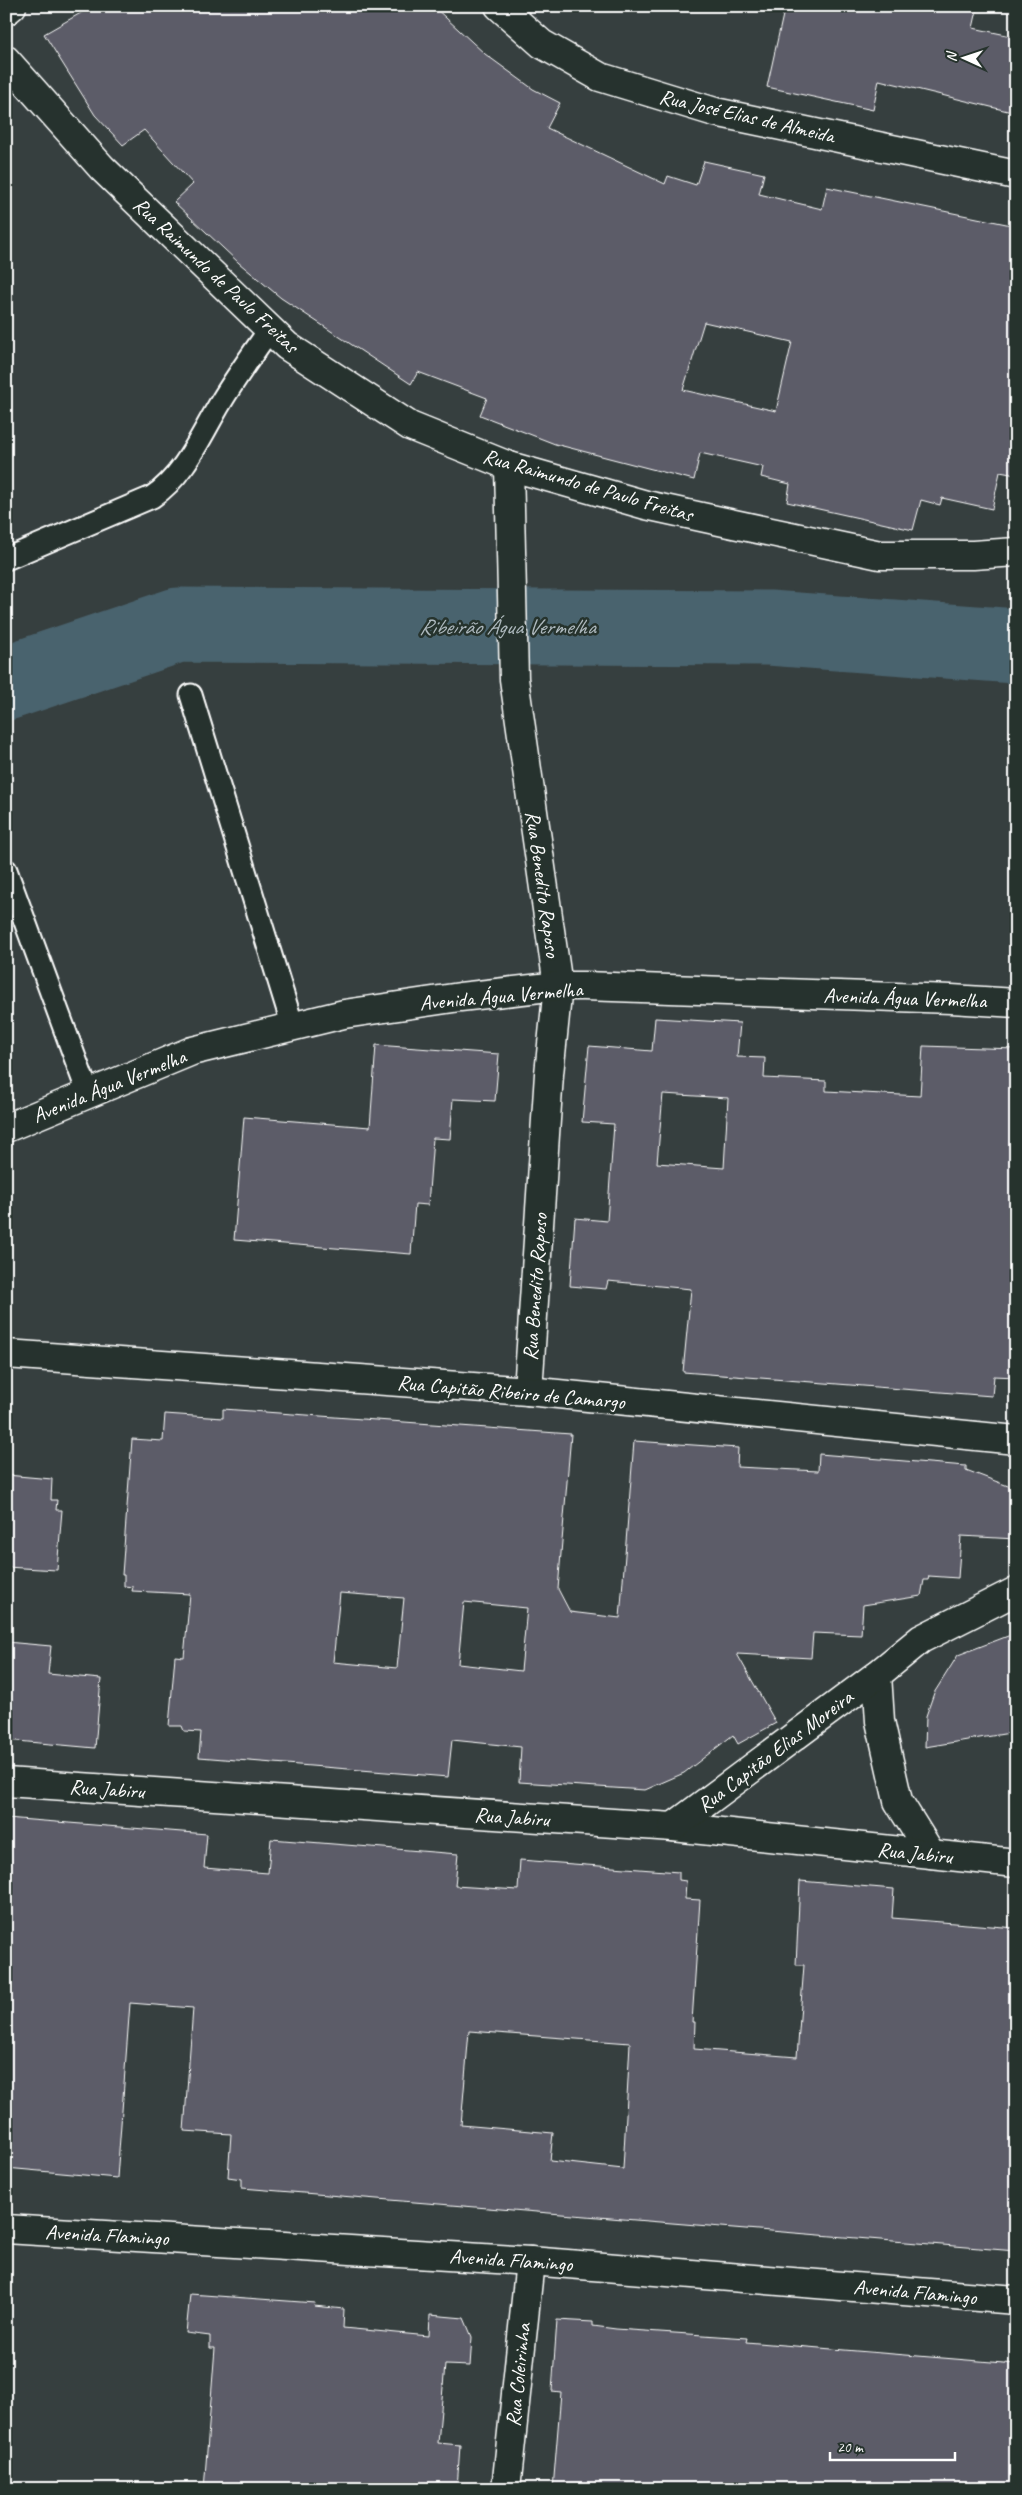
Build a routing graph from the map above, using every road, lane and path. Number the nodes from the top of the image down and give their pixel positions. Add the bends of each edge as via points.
1 (12, 6) edge
2 (499, 6) edge
3 (6, 11) edge
4 (6, 60) edge
5 (1016, 174) edge
6 (270, 329) junction
7 (509, 466) junction
8 (1016, 552) edge
9 (6, 559) edge
10 (192, 694) dead end
11 (6, 870) edge
12 (558, 986) junction
13 (1016, 1003) edge
14 (293, 1027) junction
15 (88, 1093) junction
16 (6, 1128) edge
17 (6, 1354) edge
18 (528, 1391) junction
19 (1016, 1440) edge
20 (1016, 1591) edge
21 (877, 1675) junction
22 (6, 1782) edge
23 (673, 1827) junction
24 (931, 1854) junction
25 (1016, 1863) edge
26 (6, 2229) edge
27 (530, 2261) junction
28 (1016, 2300) edge
29 (506, 2489) edge

1 - 3 street
2 - 5 street, Rua José Elias de Almeida via 542,44 600,77 715,112
4 - 6 street, Rua Raimundo de Paulo Freitas via 102,168
6 - 7 street, Rua Raimundo de Paulo Freitas via 288,346 410,426
6 - 9 lane via 168,487 152,497
7 - 8 street, Rua Raimundo de Paulo Freitas via 646,505 880,555
7 - 12 street, Rua Benedito Raposo via 514,679
10 - 14 lane
11 - 15 lane
12 - 13 street, Avenida Água Vermelha
12 - 14 street, Avenida Água Vermelha via 344,1014
12 - 18 street, Rua Benedito Raposo via 548,1084
14 - 15 street, Avenida Água Vermelha via 192,1051
15 - 16 street, Avenida Água Vermelha
17 - 18 street, Rua Capitão Ribeiro de Camargo
18 - 19 street, Rua Capitão Ribeiro de Camargo
20 - 21 street, Rua Capitão Elias Moreira via 920,1640
21 - 23 street, Rua Capitão Elias Moreira
21 - 24 street, Rua Capitão Elias Moreira via 880,1720 898,1801
22 - 23 street, Rua Jabiru
23 - 24 street, Rua Jabiru
24 - 25 street, Rua Jabiru
26 - 27 street, Avenida Flamingo
27 - 28 street, Avenida Flamingo
27 - 29 street, Rua Coleirinha

